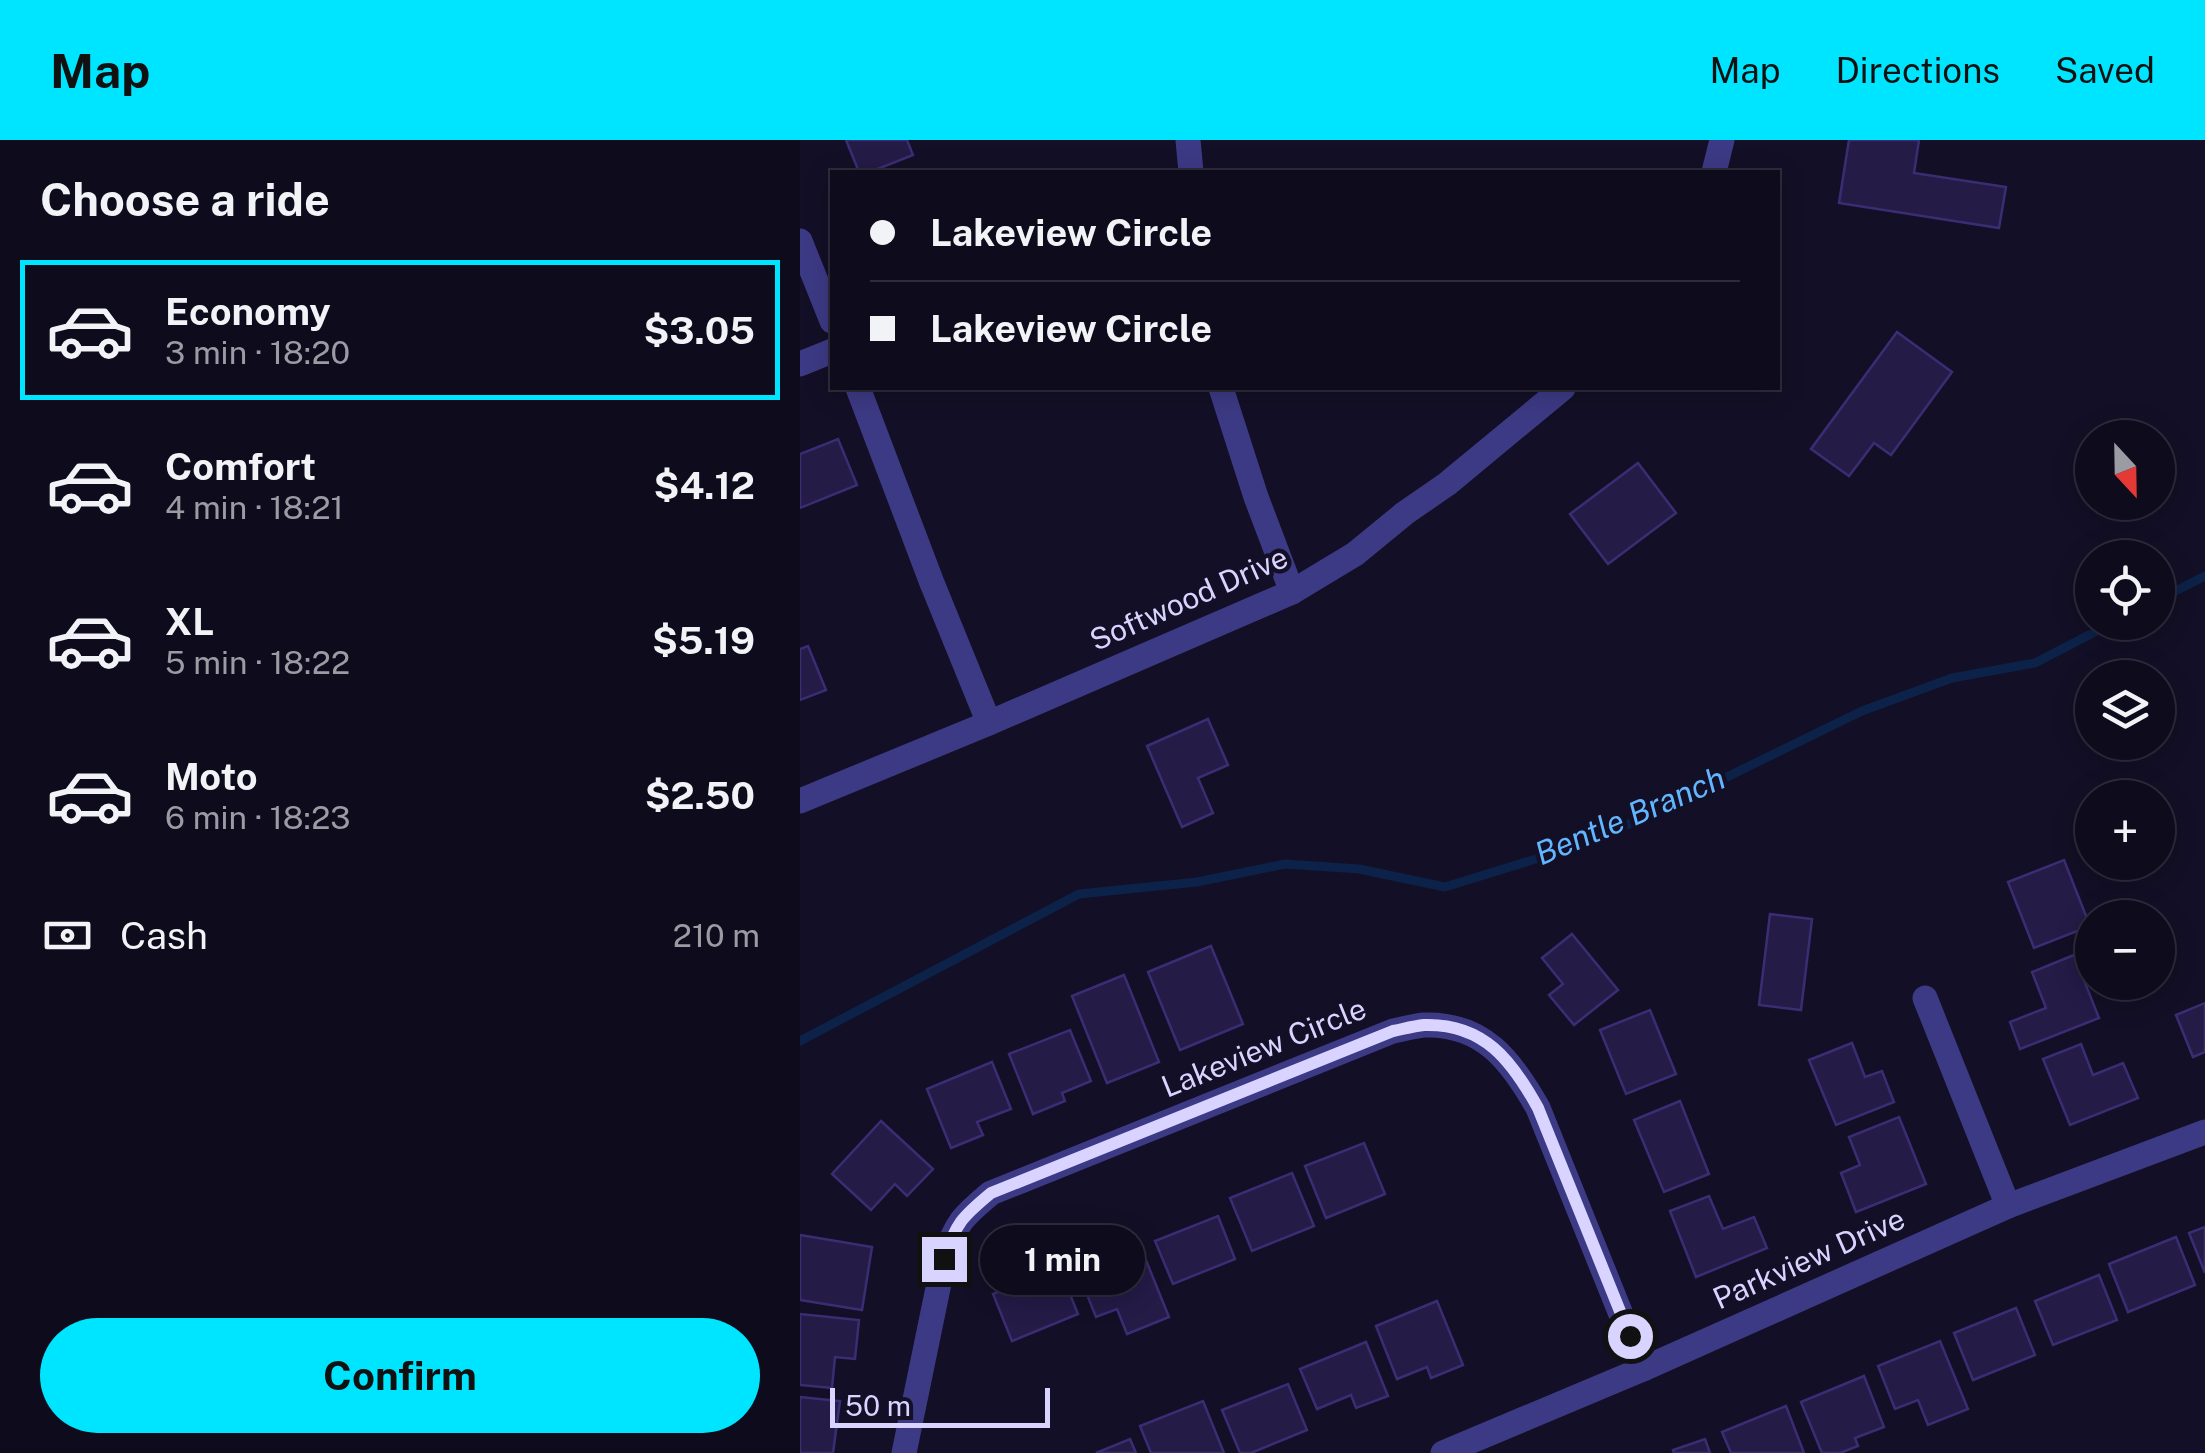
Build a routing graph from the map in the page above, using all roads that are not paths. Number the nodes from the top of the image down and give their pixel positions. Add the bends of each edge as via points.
1 (1188, 140) edge
2 (1722, 140) edge
3 (1191, 170) edge
4 (1714, 170) edge
5 (800, 241) edge
6 (830, 316) edge
7 (830, 352) edge
8 (800, 364) edge
9 (859, 390) edge
10 (1222, 390) edge
11 (1561, 390) edge
12 (1292, 592) junction
13 (989, 723) junction
14 (800, 800) edge
15 (1926, 998) dead end
16 (2205, 1132) edge
17 (2008, 1206) junction
18 (1643, 1369) junction
19 (904, 1453) edge
20 (1443, 1453) edge

1 - 3 street
2 - 4 street
5 - 6 street
7 - 8 street
9 - 13 street
10 - 12 street
11 - 12 street, Softwood Drive via 1355,554
12 - 13 street, Softwood Drive
13 - 14 street, Softwood Drive
15 - 17 street
16 - 17 street, Parkview Drive
17 - 18 street, Parkview Drive
18 - 19 street, Lakeview Circle via 1522,1080 1478,1036 1424,1025 1393,1031 991,1193 954,1230 944,1259
18 - 20 street, Parkview Drive

